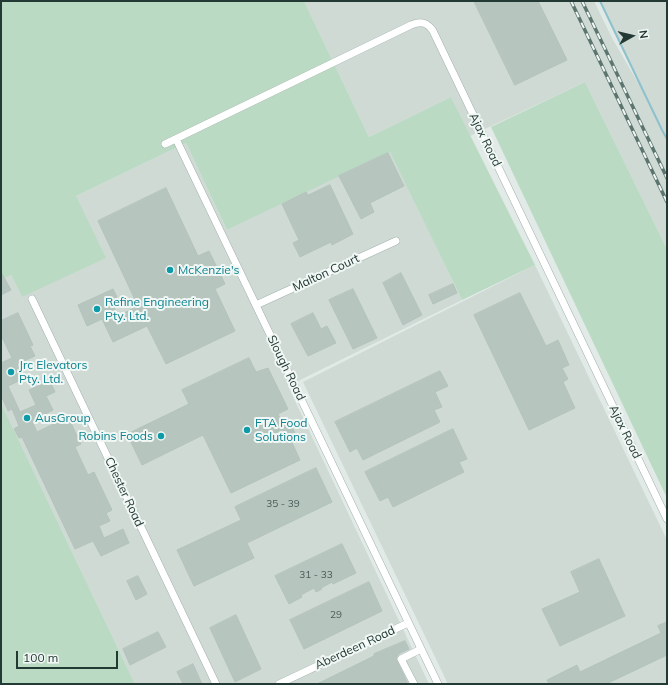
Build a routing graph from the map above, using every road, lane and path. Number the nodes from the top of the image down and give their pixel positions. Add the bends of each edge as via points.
1 (176, 138) junction
2 (165, 144) dead end
3 (396, 241) dead end
4 (32, 299) dead end
5 (256, 305) junction
6 (667, 519) edge
7 (408, 623) junction
8 (421, 649) junction
9 (216, 684) edge
10 (279, 684) edge
11 (414, 684) edge
12 (438, 684) edge

1 - 2 street, Ajax Road
1 - 5 street, Slough Road
1 - 6 street, Ajax Road via 411,25 420,22 429,25
3 - 5 street, Malton Court
4 - 9 street, Chester Road
5 - 7 street, Slough Road
7 - 8 street, Slough Road
7 - 10 street, Aberdeen Road
8 - 11 street via 401,659
8 - 12 street, Slough Road

